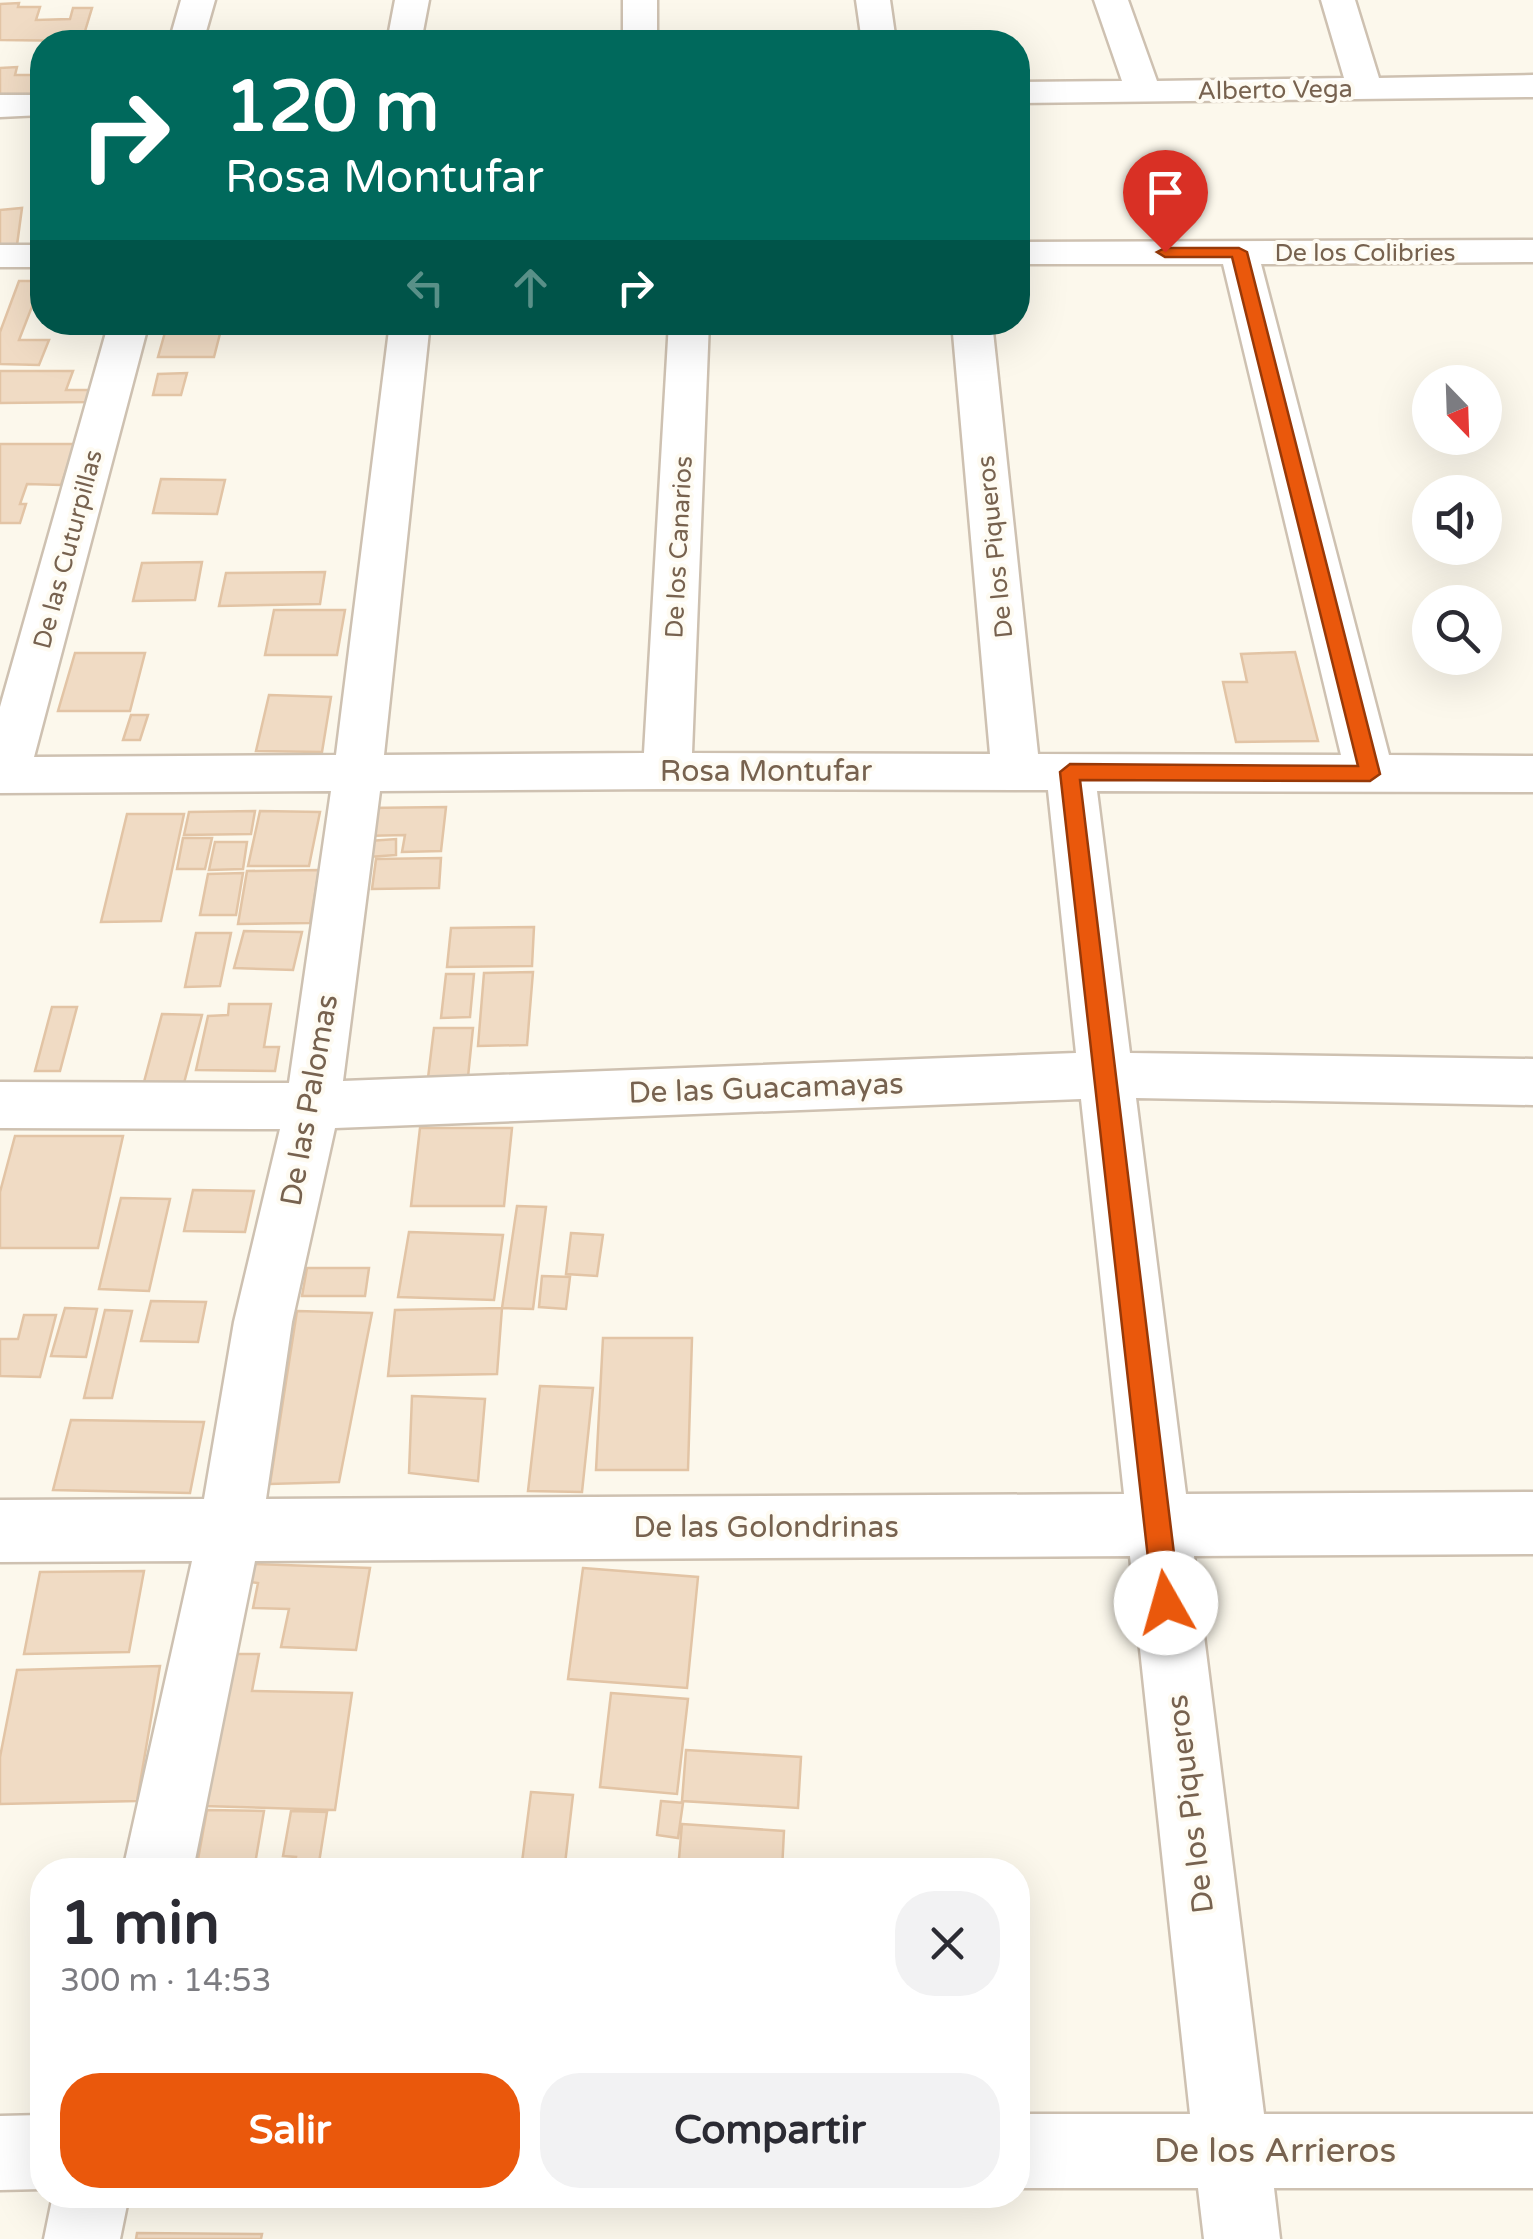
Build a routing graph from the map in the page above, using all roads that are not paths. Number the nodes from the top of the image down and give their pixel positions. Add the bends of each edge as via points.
1 (198, 0) edge
2 (412, 0) edge
3 (640, 0) edge
4 (873, 0) edge
5 (1110, 0) edge
6 (1338, 0) edge
7 (189, 30) edge
8 (406, 30) edge
9 (640, 30) edge
10 (877, 30) edge
11 (1533, 86) edge
12 (1364, 87) junction
13 (1143, 91) junction
14 (1030, 93) edge
15 (30, 105) edge
16 (0, 106) edge
17 (1239, 252) junction
18 (1030, 253) edge
19 (0, 256) edge
20 (30, 256) edge
21 (1530, 259) edge
22 (125, 335) edge
23 (409, 335) edge
24 (687, 335) edge
25 (974, 335) edge
26 (667, 771) junction
27 (1043, 772) junction
28 (358, 774) junction
29 (1370, 774) junction
30 (1533, 774) edge
31 (2, 775) edge
32 (1103, 1075) junction
33 (1533, 1082) edge
34 (0, 1105) edge
35 (314, 1106) junction
36 (1533, 1523) edge
37 (1157, 1525) junction
38 (230, 1530) junction
39 (0, 1531) edge
40 (161, 1858) edge
41 (1232, 2148) junction
42 (1030, 2151) edge
43 (1533, 2151) edge
44 (0, 2152) edge
45 (30, 2152) edge
46 (88, 2208) edge
47 (82, 2239) edge
48 (1242, 2239) edge

1 - 7 street
2 - 8 street
3 - 9 street
4 - 10 street
5 - 13 street
6 - 12 street
11 - 12 street, Alberto Vega
12 - 13 street, Alberto Vega
13 - 14 street, Alberto Vega
15 - 16 street
17 - 18 street, De los Colibries
17 - 21 street, De los Colibries
17 - 29 street
19 - 20 street
22 - 31 street, De las Cuturpillas
23 - 28 street, De las Palomas
24 - 26 street, De los Canarios
25 - 27 street, De los Piqueros
26 - 27 street, Rosa Montufar
26 - 28 street, Rosa Montufar
27 - 29 street, Rosa Montufar
27 - 32 street, De los Piqueros
28 - 31 street, Rosa Montufar
28 - 35 street, De las Palomas
29 - 30 street, Rosa Montufar
32 - 33 street, De las Guacamayas
32 - 35 street, De las Guacamayas
32 - 37 street, De los Piqueros
34 - 35 street, De las Guacamayas
35 - 38 street, De las Palomas via 263,1322
36 - 37 street, De las Golondrinas
37 - 38 street, De las Golondrinas
37 - 41 street, De los Piqueros
38 - 39 street, De las Golondrinas
38 - 40 street, De las Palomas
41 - 42 street, De los Arrieros
41 - 43 street, De los Arrieros
41 - 48 street, De los Piqueros
44 - 45 street
46 - 47 street

